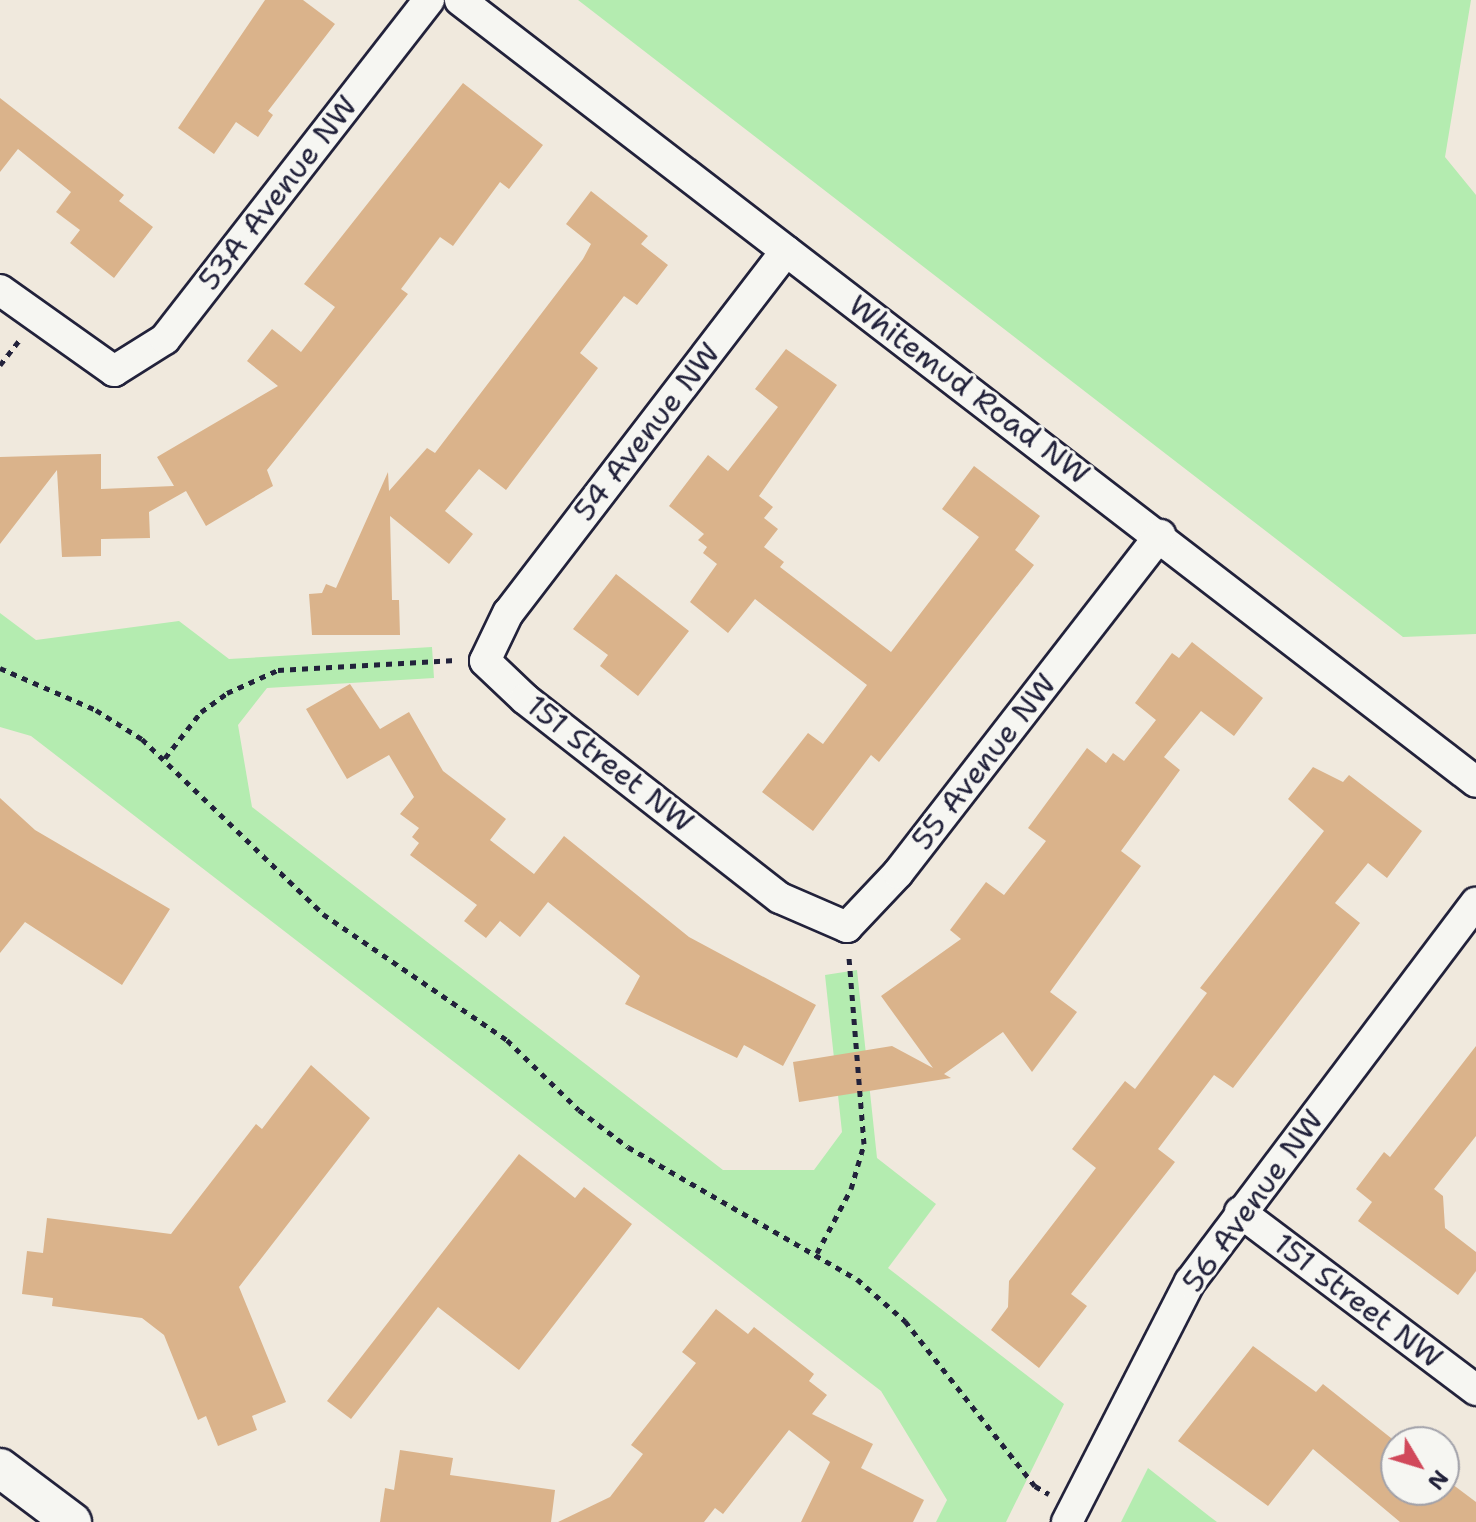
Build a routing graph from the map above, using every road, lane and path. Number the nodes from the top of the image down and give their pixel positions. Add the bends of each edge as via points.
1 (429, 0) edge
2 (460, 0) edge
3 (786, 251) junction
4 (0, 290) edge
5 (1160, 535) junction
6 (485, 661) junction
7 (0, 668) edge
8 (165, 758) junction
9 (1476, 782) edge
10 (1476, 903) edge
11 (847, 927) junction
12 (1240, 1212) junction
13 (817, 1253) junction
14 (1476, 1390) edge
15 (0, 1468) edge
16 (1070, 1516) edge
17 (72, 1522) edge

1 - 4 street, 53A Avenue NW via 165,339 114,371
2 - 3 street, Whitemud Road NW
3 - 5 street, Whitemud Road NW
3 - 6 street, 54 Avenue NW via 508,613
5 - 9 street, Whitemud Road NW
5 - 11 street, 55 Avenue NW via 898,873
6 - 8 path via 278,670 227,693 201,712
6 - 11 street, 151 Street NW via 525,699 780,898
7 - 8 path via 96,710
8 - 13 path via 323,914 507,1040 579,1110 628,1147
10 - 12 street, 56 Avenue NW
11 - 13 path via 864,1144 851,1189
12 - 14 street, 151 Street NW
12 - 16 street, 56 Avenue NW via 1190,1282
13 - 16 path via 905,1321 1035,1486
15 - 17 street

